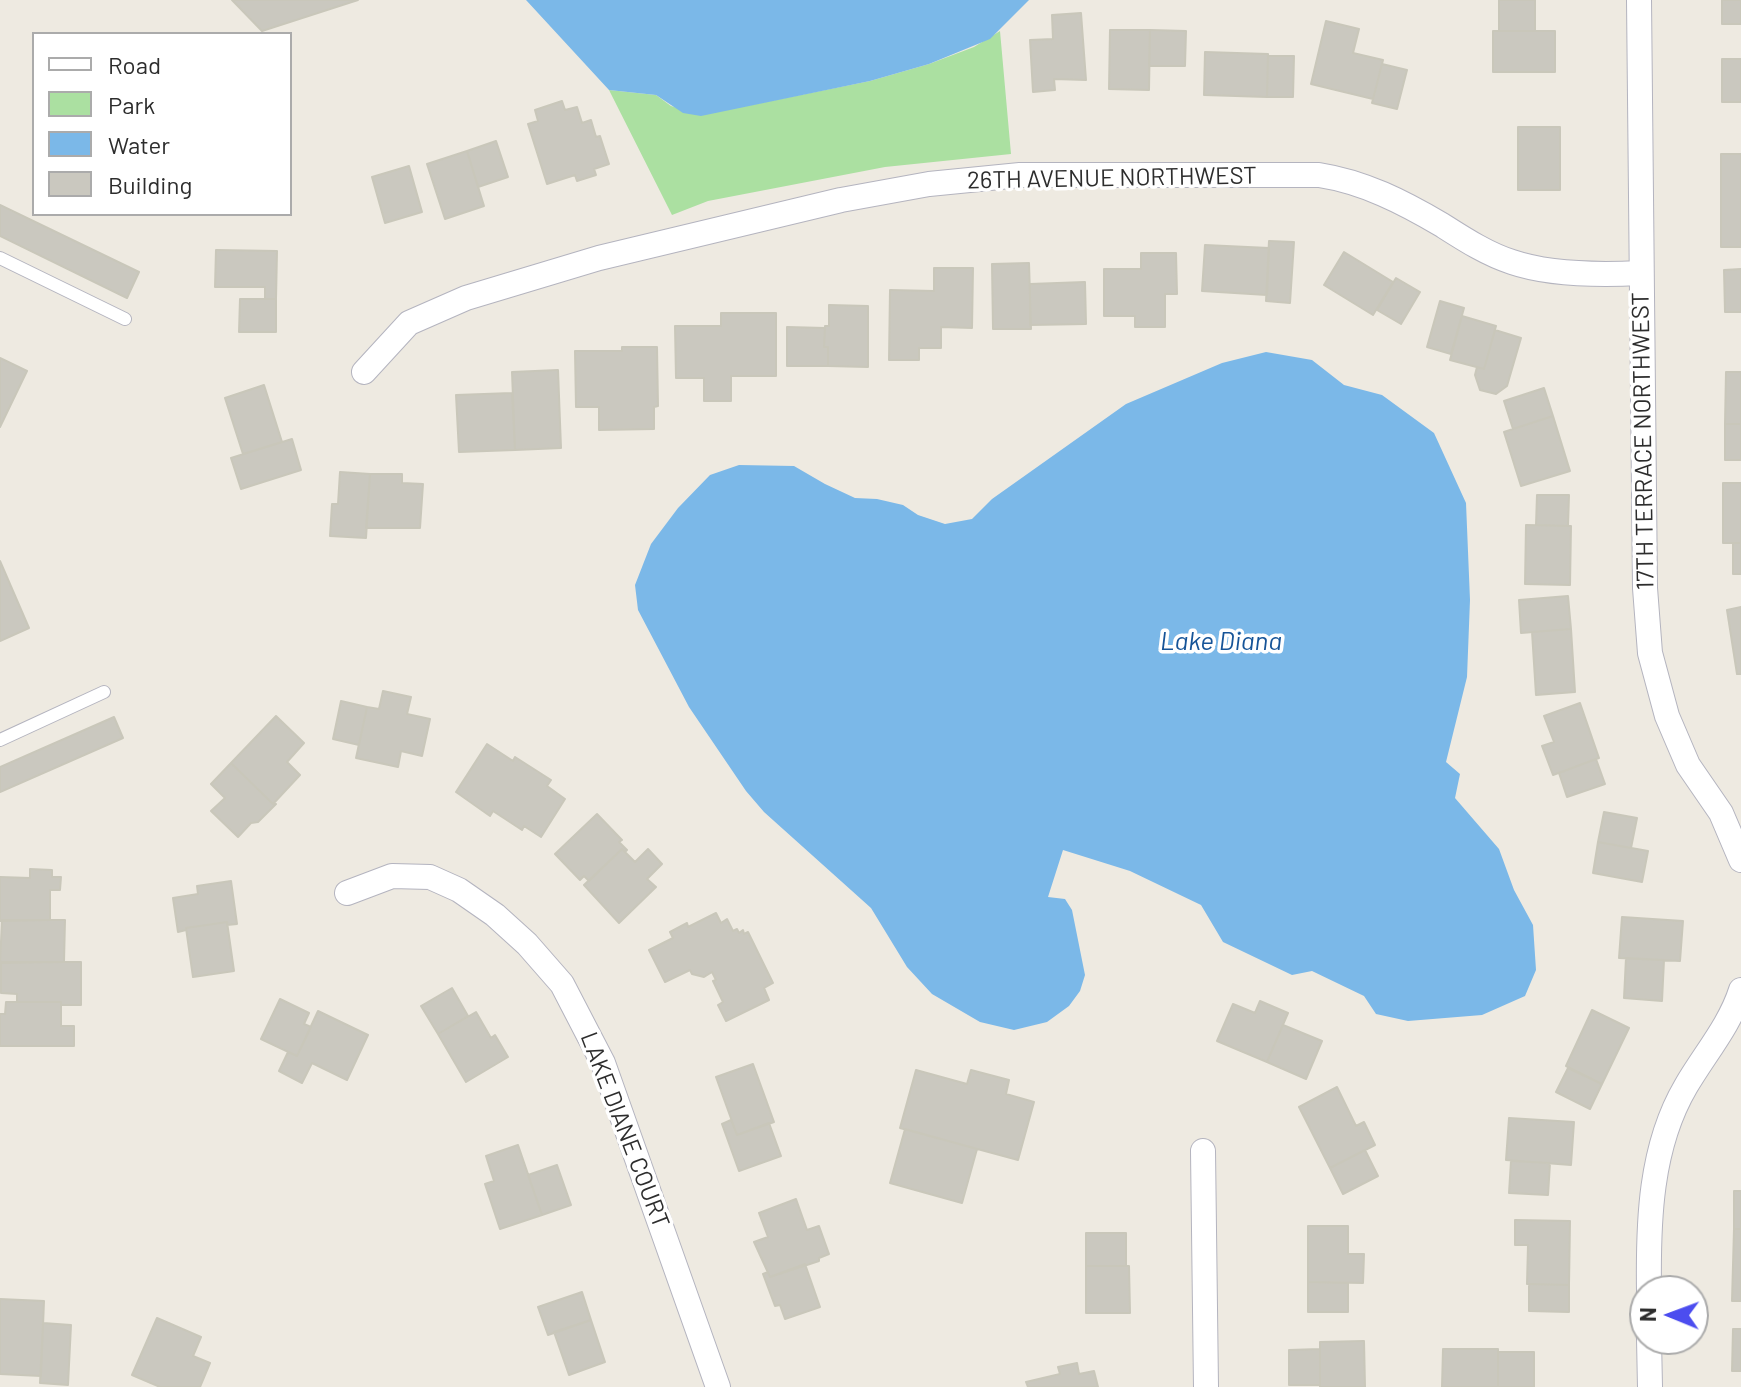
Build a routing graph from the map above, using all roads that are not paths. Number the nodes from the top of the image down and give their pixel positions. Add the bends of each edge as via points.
1 (1639, 0) edge
2 (0, 258) edge
3 (1640, 273) junction
4 (125, 319) dead end
5 (364, 372) dead end
6 (104, 692) dead end
7 (0, 740) edge
8 (1741, 860) edge
9 (347, 893) dead end
10 (1741, 990) edge
11 (1203, 1151) dead end
12 (1650, 1275) edge
13 (1649, 1355) edge
14 (718, 1387) edge
15 (1206, 1387) edge
16 (1650, 1387) edge

1 - 3 street, 17TH TERRACE NORTHWEST
2 - 4 lane
3 - 5 street, 26TH AVENUE NORTHWEST via 1570,272 1513,263 1410,207 1350,180 1319,175 1020,175 841,200 524,278 409,323
3 - 8 street, 17TH TERRACE NORTHWEST via 1650,653 1667,716 1688,765 1721,813
6 - 7 lane
9 - 14 street, LAKE DIANE COURT via 392,876 430,877 495,915 562,984 603,1063
10 - 12 street via 1684,1089 1663,1140 1652,1206
11 - 15 street
13 - 16 street

